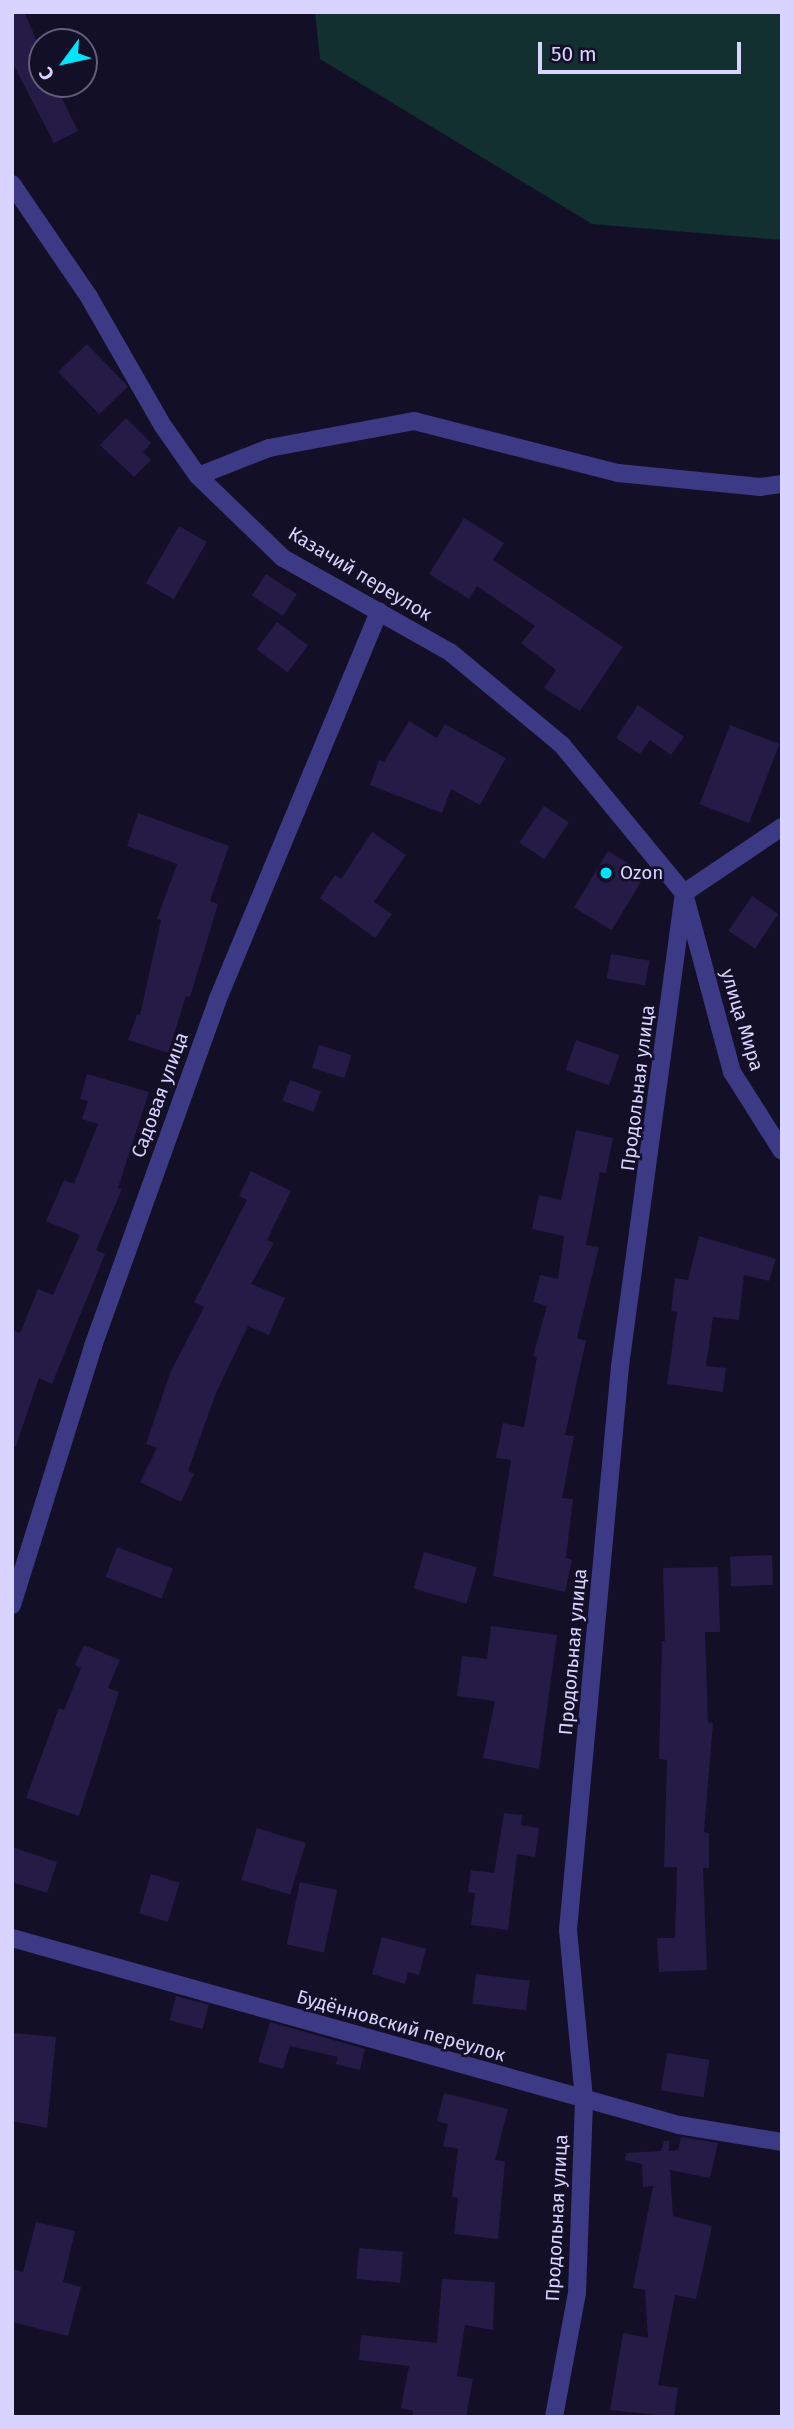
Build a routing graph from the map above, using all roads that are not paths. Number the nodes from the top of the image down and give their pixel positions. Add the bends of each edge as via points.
1 (12, 184) edge
2 (198, 476) junction
3 (782, 484) edge
4 (379, 611) junction
5 (782, 827) edge
6 (684, 893) junction
7 (782, 1151) edge
8 (12, 1605) edge
9 (12, 1938) edge
10 (584, 2099) junction
11 (782, 2142) edge
12 (554, 2417) edge

1 - 2 street, Казачий переулок via 89,297 163,426
2 - 3 street via 269,447 414,421 618,473 760,487
2 - 4 street, Казачий переулок via 284,558
4 - 6 street, Казачий переулок via 450,652 562,745
4 - 8 street, Садовая улица via 217,1001 93,1346
5 - 6 street
6 - 7 street, улица Мира via 732,1072
6 - 10 street, Продольная улица via 620,1366 568,1930
9 - 10 street, Будённовский переулок
10 - 11 street, Будённовский переулок via 679,2125
10 - 12 street, Продольная улица via 577,2293

